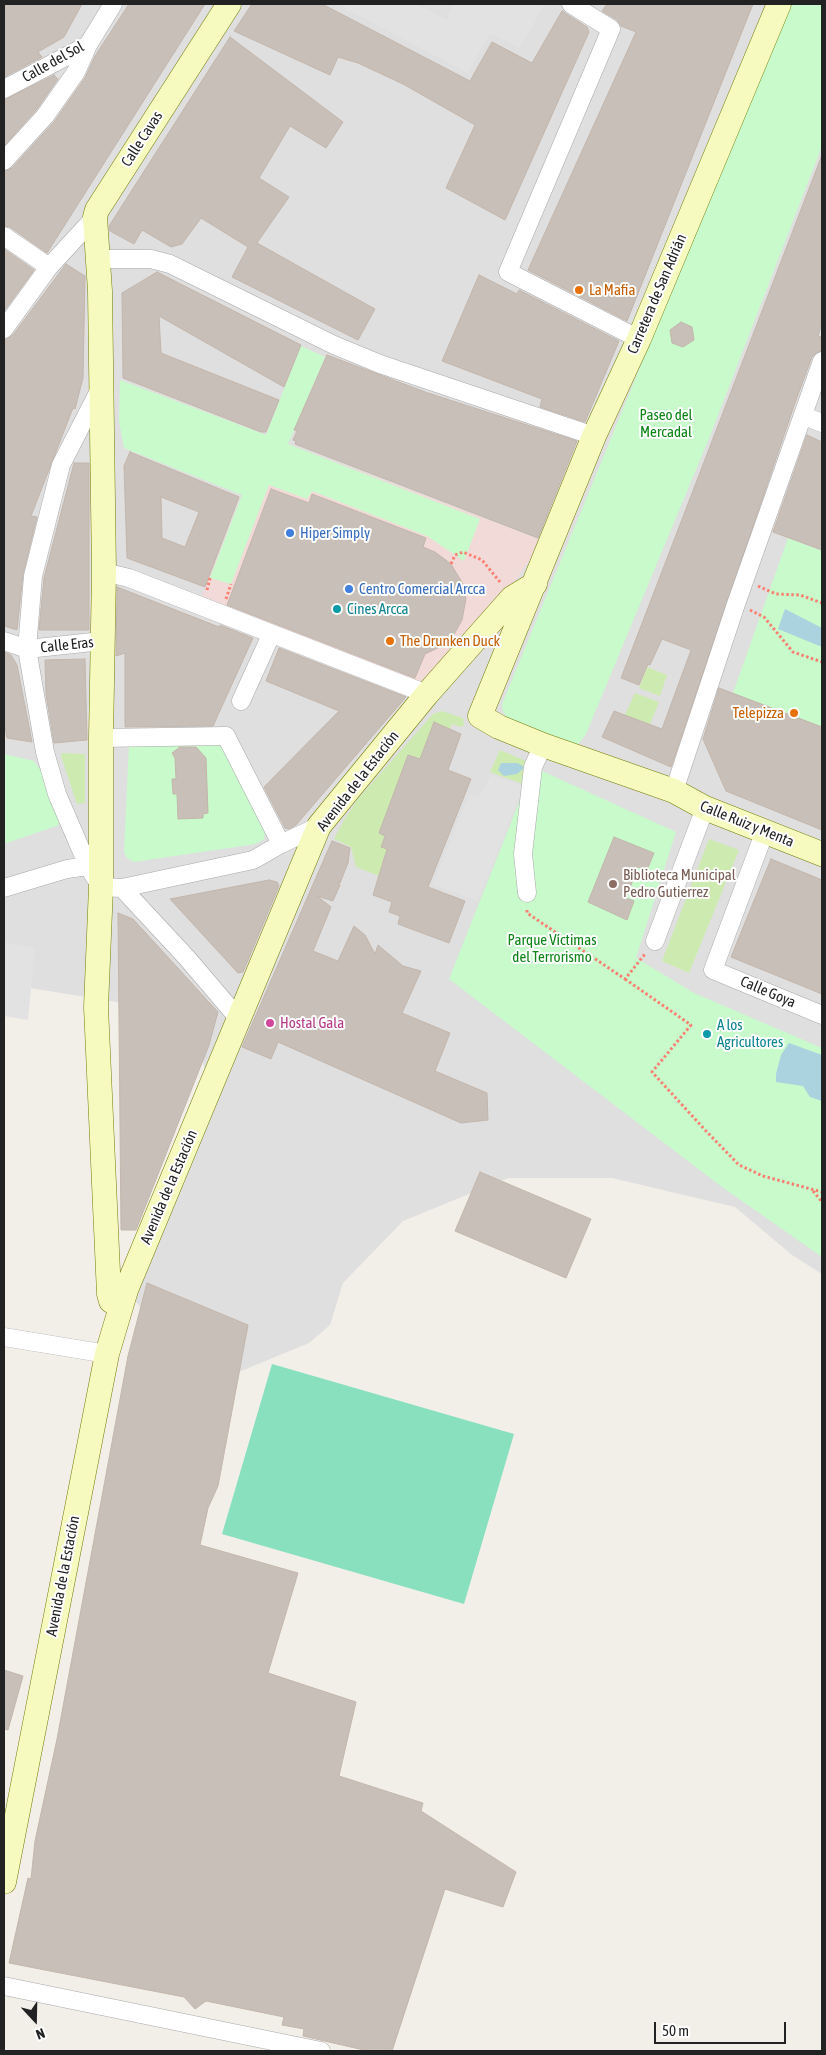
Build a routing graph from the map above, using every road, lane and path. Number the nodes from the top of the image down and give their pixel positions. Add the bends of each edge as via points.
1 (113, 4) edge
2 (229, 4) edge
3 (571, 4) edge
4 (779, 4) edge
5 (596, 10) edge
6 (88, 45) junction
7 (4, 89) edge
8 (4, 161) edge
9 (95, 217) junction
10 (4, 236) edge
11 (98, 260) junction
12 (49, 267) junction
13 (4, 329) edge
14 (639, 339) junction
15 (822, 361) edge
16 (102, 386) junction
17 (804, 416) junction
18 (822, 423) edge
19 (594, 436) junction
20 (451, 564) dead end
21 (104, 572) junction
22 (745, 581) junction
23 (535, 584) junction
24 (512, 598) junction
25 (822, 603) edge
26 (736, 604) junction
27 (271, 635) junction
28 (4, 641) edge
29 (102, 641) junction
30 (27, 649) junction
31 (822, 662) edge
32 (427, 694) junction
33 (241, 701) dead end
34 (101, 738) junction
35 (543, 745) junction
36 (674, 791) junction
37 (705, 808) junction
38 (319, 826) junction
39 (765, 831) junction
40 (281, 844) junction
41 (822, 854) edge
42 (88, 866) junction
43 (112, 887) junction
44 (4, 888) edge
45 (527, 894) joint
46 (655, 941) joint
47 (625, 979) junction
48 (822, 1015) edge
49 (238, 1019) junction
50 (812, 1190) junction
51 (822, 1192) edge
52 (822, 1202) edge
53 (120, 1306) junction
54 (4, 1337) edge
55 (107, 1354) junction
56 (11, 1809) edge
57 (4, 1882) edge
58 (4, 1986) edge
59 (321, 2051) edge

1 - 6 street, Calle del Sol
2 - 9 street, Calle Cavas via 96,210
3 - 5 street
4 - 14 street, Carretera de San Adrián
5 - 14 street via 611,29 508,272
6 - 7 street, Calle del Sol
6 - 8 street via 76,72 46,116
9 - 11 street
9 - 12 street, Calle Cavas
10 - 12 street
11 - 16 street
11 - 19 street via 151,259 170,264 307,340
12 - 13 street, Calle Cavas
14 - 19 street, Carretera de San Adrián
15 - 17 street
16 - 21 street
16 - 30 street via 61,465 33,576
17 - 18 street
17 - 22 street
19 - 23 street, Carretera de San Adrián
20 - 24 path via 455,555 463,552 482,560
21 - 27 street via 129,578
21 - 29 street
22 - 25 path via 776,594 800,595
22 - 26 street
23 - 24 street, Avenida de la Estación
23 - 35 street, Carretera de San Adrián via 480,716
24 - 32 street, Avenida de la Estación
26 - 31 path via 764,617 793,652
26 - 36 street
27 - 32 street
27 - 33 street
28 - 30 street, Calle Eras
29 - 30 street, Calle Eras
29 - 34 street
30 - 42 street via 57,794
32 - 38 street, Avenida de la Estación
34 - 40 street via 226,736
34 - 43 street
35 - 36 street, Calle Ruiz y Menta
35 - 45 street via 533,767 523,854
36 - 37 street, Calle Ruiz y Menta
37 - 39 street, Calle Ruiz y Menta
37 - 46 street
38 - 40 street
38 - 49 street, Avenida de la Estación
39 - 41 street, Calle Ruiz y Menta
39 - 48 street, Calle Goya via 713,970
40 - 43 street via 253,860
42 - 43 street
42 - 44 street
43 - 49 street via 188,958
43 - 53 street via 96,1007 109,1294 111,1301
45 - 47 path via 527,913
46 - 47 path
47 - 50 path via 691,1025 652,1072 739,1165 763,1176
49 - 53 street, Avenida de la Estación
50 - 51 path
50 - 52 path
53 - 55 street, Avenida de la Estación
54 - 55 street
55 - 56 street, Avenida de la Estación
56 - 57 street, Avenida de la Estación
58 - 59 street

